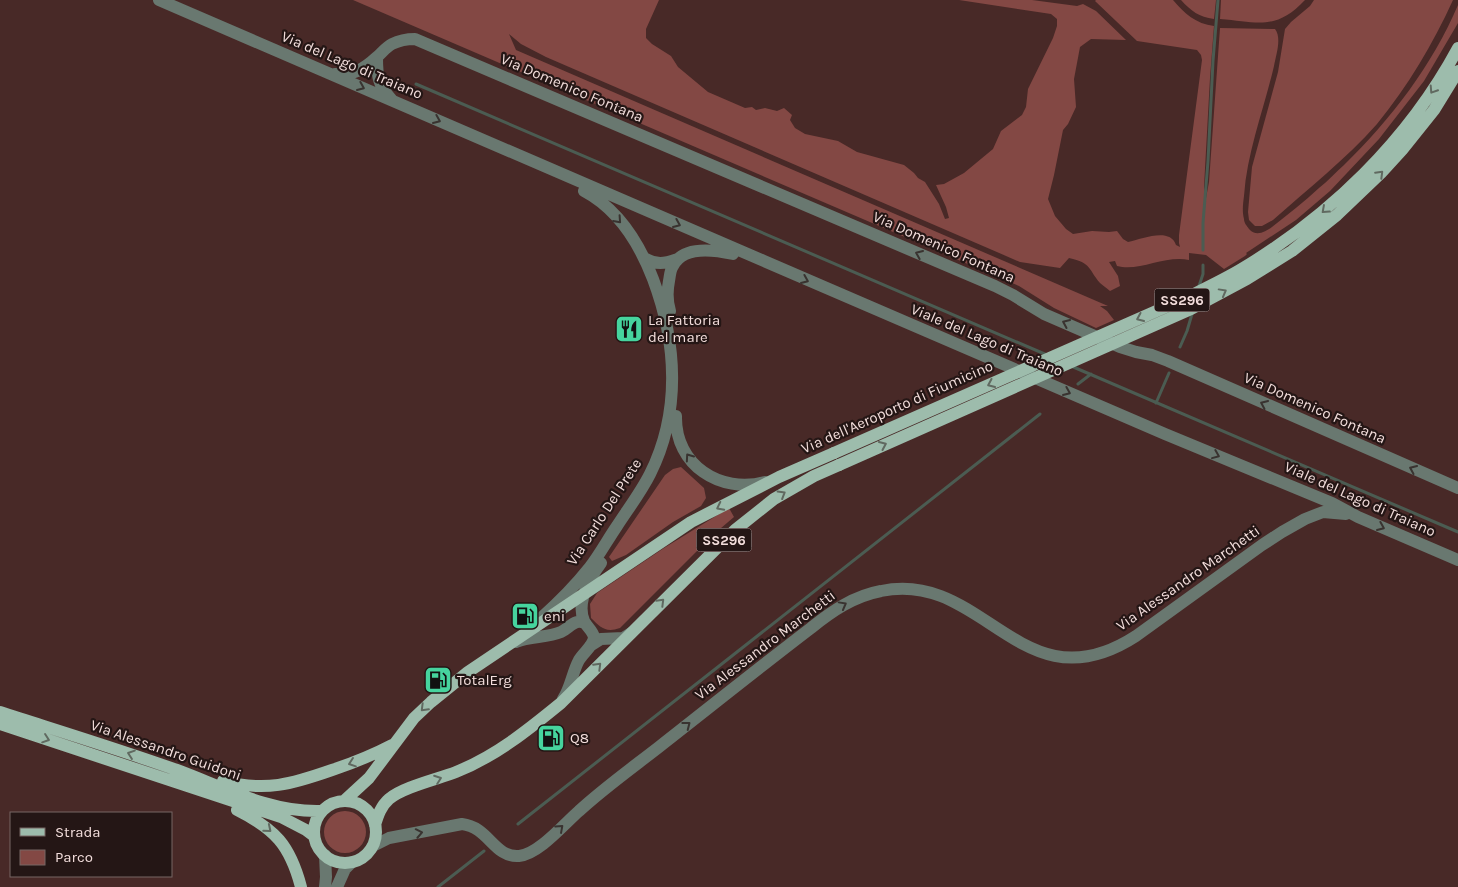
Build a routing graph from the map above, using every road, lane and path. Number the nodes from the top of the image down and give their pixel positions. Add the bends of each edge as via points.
1 (159, 0) edge
2 (1458, 48) edge
3 (377, 57) junction
4 (1458, 71) edge
5 (330, 74) junction
6 (392, 101) junction
7 (532, 161) joint
8 (552, 170) junction
9 (644, 258) junction
10 (678, 259) junction
11 (760, 260) junction
12 (676, 416) junction
13 (836, 459) junction
14 (780, 477) junction
15 (1458, 488) edge
16 (1358, 517) junction
17 (1458, 560) edge
18 (588, 591) junction
19 (586, 624) junction
20 (629, 635) junction
21 (590, 646) junction
22 (505, 647) junction
23 (561, 703) junction
24 (0, 712) edge
25 (0, 724) edge
26 (396, 743) junction
27 (177, 770) junction
28 (178, 784) junction
29 (344, 801) junction
30 (322, 811) junction
31 (375, 825) junction
32 (314, 836) junction
33 (372, 846) junction
34 (325, 856) junction
35 (352, 862) junction
36 (326, 882) edge
37 (301, 887) edge
38 (336, 887) edge

1 - 5 street, Via del Lago di Traiano
2 -> 13 main road, Via dell'Aeroporto di Fiumicino / SS296, bridge via 1426,101 1389,147 1320,214 1281,243 1186,298
3 - 5 street via 355,73
3 - 6 street via 379,83
15 -> 3 street, Via Domenico Fontana via 1152,355 1120,348 1044,314 995,286 415,39 392,44
13 -> 4 main road, Via dell'Aeroporto di Fiumicino / SS296, bridge via 1192,310 1292,251 1337,215 1381,173 1434,110
5 -> 6 street, Via del Lago di Traiano
6 -> 7 street, Via del Lago di Traiano
7 - 8 street, Viale del Lago di Traiano
8 -> 9 street, Via Carlo Del Prete via 606,206 624,225
8 -> 11 street, Viale del Lago di Traiano
9 - 10 street via 660,264
9 - 22 street, Via Carlo Del Prete via 660,300 672,354 670,402 659,454 636,497 591,566 553,607
10 - 11 street via 706,250
10 - 12 street, Via Carlo Del Prete via 672,266 668,287 678,352
11 -> 16 street, Viale del Lago di Traiano
14 -> 12 street via 756,485 738,486 706,474 681,444
12 - 18 street, Via Carlo Del Prete via 667,457 598,567
13 - 14 main road, Via dell'Aeroporto di Fiumicino / SS296
20 -> 13 main road, Via dell'Aeroporto di Fiumicino / SS296 via 728,536 754,514
14 -> 18 main road, Via dell'Aeroporto di Fiumicino / SS296 via 691,522
16 -> 17 street, Viale del Lago di Traiano
33 -> 16 street, Via Alessandro Marchetti via 389,838 462,824 478,829 506,854 519,856 531,852 819,622 867,594 902,588 930,592 959,604 1034,650 1063,658 1087,657 1128,642 1268,541 1300,522 1327,512
18 - 19 street via 581,608
18 - 22 main road, Via dell'Aeroporto di Fiumicino
19 - 21 street via 594,638
19 - 22 street via 577,621 559,633 524,638
20 - 21 street via 601,639
23 -> 20 main road, Via dell'Aeroporto di Fiumicino
21 - 23 street via 578,661
22 -> 26 main road, Via dell'Aeroporto di Fiumicino via 431,702 414,718
31 -> 23 main road, Via dell'Aeroporto di Fiumicino via 380,809 398,793 457,772 508,744
27 -> 24 main road, Via Alessandro Guidoni
25 -> 28 main road, Via Alessandro Guidoni
26 -> 27 main road via 362,760 284,785 230,783
26 - 29 main road, Via dell'Aeroporto di Fiumicino via 369,778
27 - 30 main road, Via Alessandro Guidoni via 275,805 306,812
28 - 32 main road, Via Alessandro Guidoni via 281,817
28 -> 37 main road via 192,794 255,819 271,831 296,866
29 - 30 main road
29 - 31 main road via 364,808
30 - 32 main road via 316,820
31 - 33 main road
32 - 34 main road
33 - 35 main road via 362,858
34 - 35 main road via 341,863
34 - 36 street
35 - 38 street

